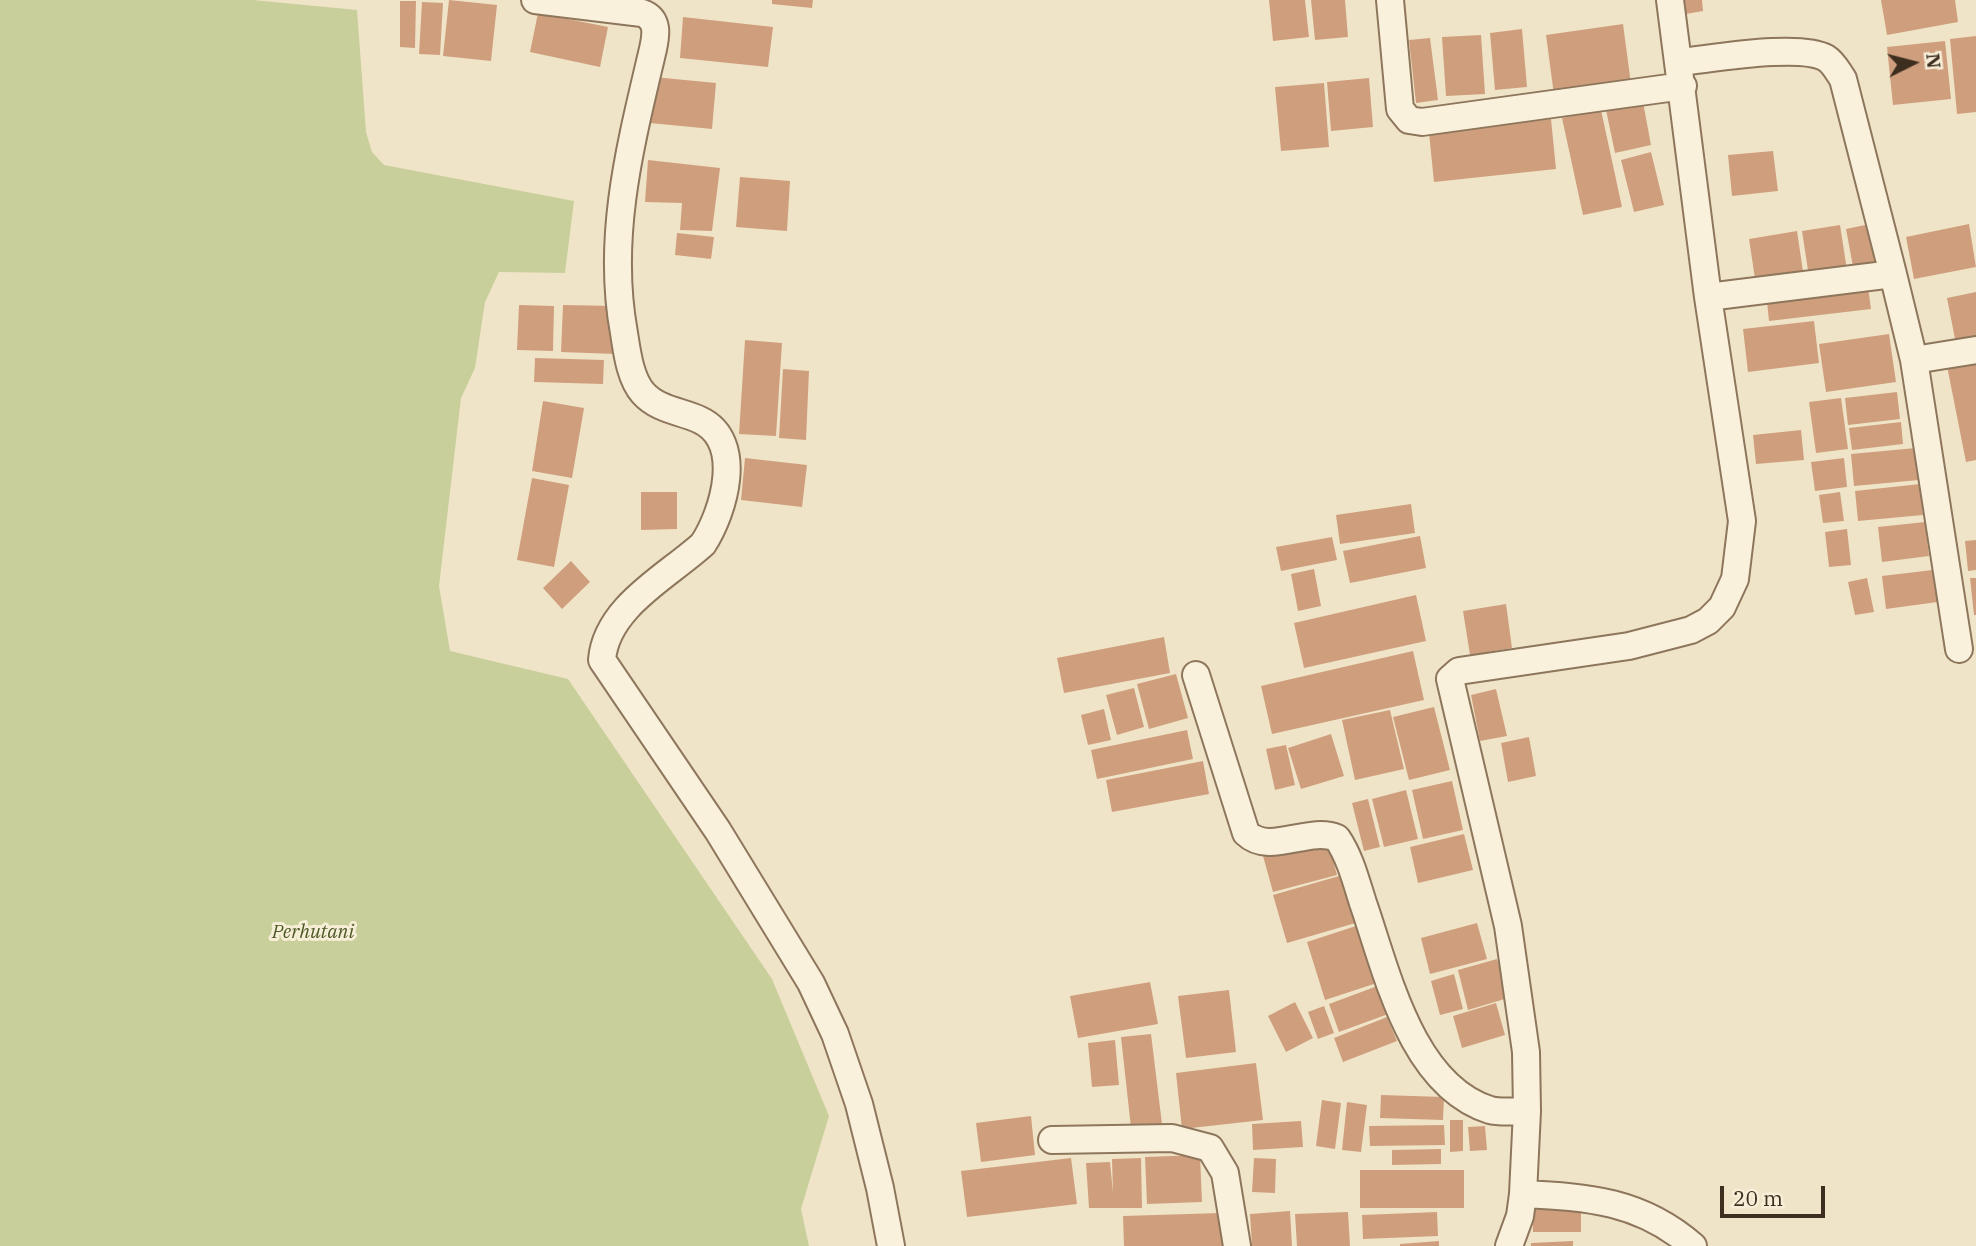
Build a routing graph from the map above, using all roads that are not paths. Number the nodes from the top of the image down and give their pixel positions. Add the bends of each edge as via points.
1 (535, 0) edge
2 (1390, 0) edge
3 (1670, 0) edge
4 (1681, 74) junction
5 (1894, 274) junction
6 (1708, 297) junction
7 (1976, 350) edge
8 (1914, 360) junction
9 (1959, 649) dead end
10 (1196, 675) dead end
11 (1527, 1111) junction
12 (1052, 1140) dead end
13 (1523, 1194) junction
14 (891, 1246) edge
15 (1237, 1246) edge
16 (1509, 1246) edge
17 (1693, 1246) edge

1 - 14 street via 642,13 655,25 621,200 617,241 623,329 642,392 663,408 703,421 724,444 723,495 712,530 703,544 623,613 609,631 603,660 718,831 811,983 835,1034 859,1104
2 - 4 street via 1398,98 1409,120 1422,122
3 - 4 street
4 - 5 street via 1776,52 1806,52 1833,64 1843,79
4 - 6 street
5 - 6 street
5 - 8 street
6 - 11 street via 1742,521 1735,579 1722,607 1691,630 1629,646 1459,671 1450,680 1508,926 1526,1052
7 - 8 street
8 - 9 street
10 - 11 street via 1246,833 1261,842 1320,833 1337,838 1412,1036 1431,1069 1447,1085 1491,1111
11 - 13 street
12 - 15 street via 1172,1138 1210,1148 1225,1173
13 - 16 street
13 - 17 street via 1574,1196 1631,1208 1656,1218

